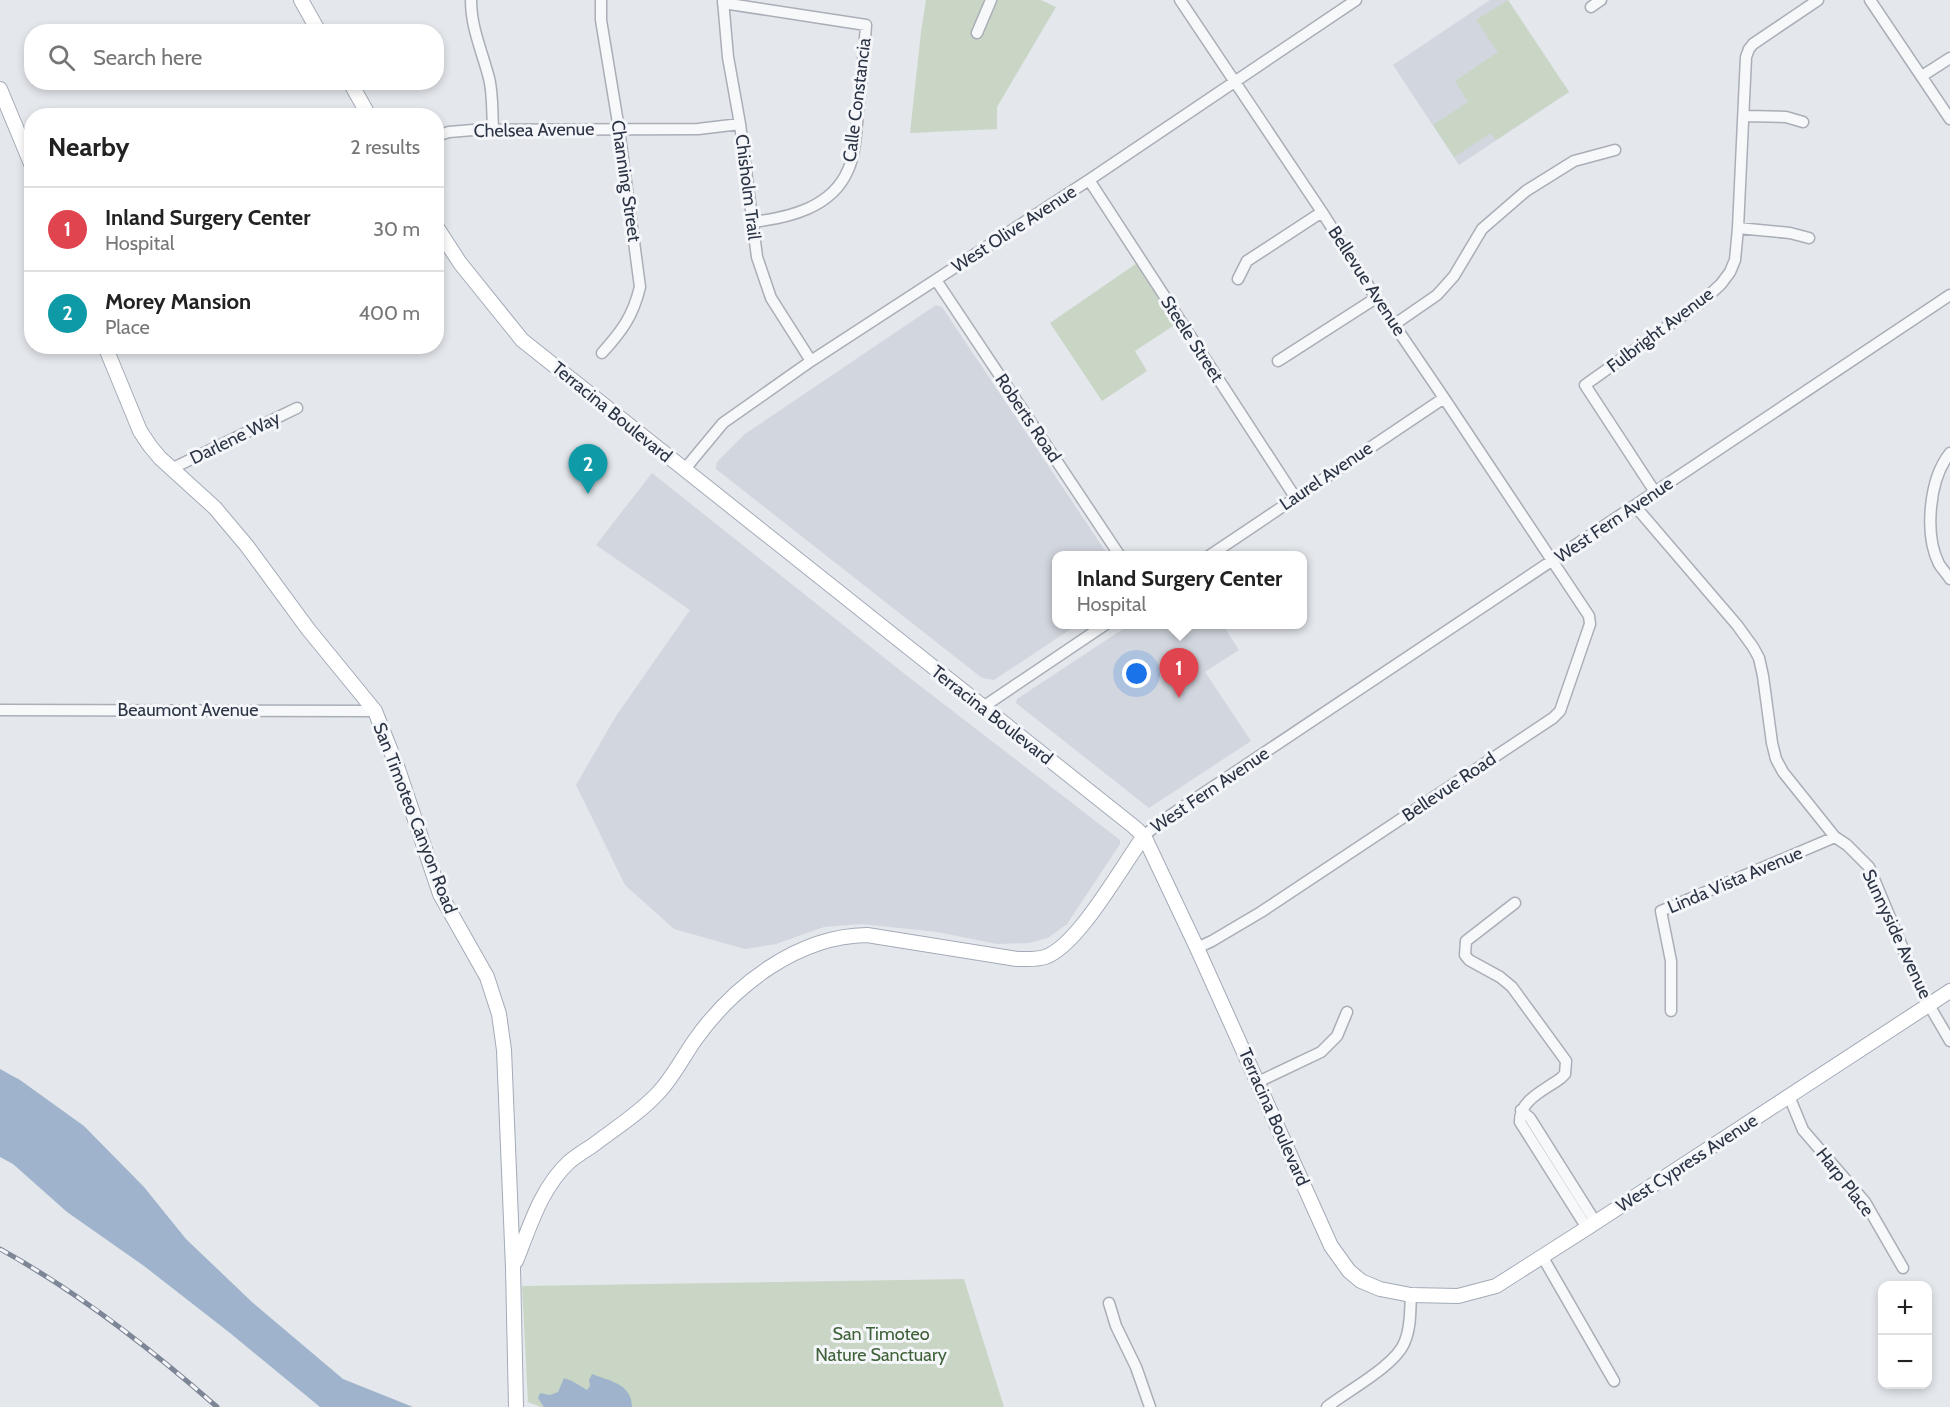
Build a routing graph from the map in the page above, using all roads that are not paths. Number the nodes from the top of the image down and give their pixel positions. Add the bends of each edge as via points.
1 (301, 0) edge
2 (471, 0) edge
3 (601, 0) edge
4 (991, 0) edge
5 (1180, 0) edge
6 (1356, 0) edge
7 (1601, 0) edge
8 (1818, 0) edge
9 (1870, 0) edge
10 (723, 2) edge
11 (1591, 7) dead end
12 (314, 24) edge
13 (977, 33) dead end
14 (1950, 58) edge
15 (1922, 76) junction
16 (1234, 82) junction
17 (0, 89) edge
18 (354, 90) edge
19 (365, 108) edge
20 (1745, 116) junction
21 (1950, 119) edge
22 (1803, 122) dead end
23 (740, 124) junction
24 (493, 129) junction
25 (619, 129) junction
26 (444, 134) edge
27 (24, 147) edge
28 (1615, 150) dead end
29 (1089, 180) junction
30 (1322, 212) junction
31 (752, 222) junction
32 (1738, 228) junction
33 (444, 238) edge
34 (1809, 238) dead end
35 (1238, 279) dead end
36 (936, 280) junction
37 (1950, 295) edge
38 (1376, 298) junction
39 (1395, 324) junction
40 (603, 353) dead end
41 (108, 354) edge
42 (811, 361) junction
43 (1278, 361) dead end
44 (1444, 398) junction
45 (297, 408) dead end
46 (1950, 453) edge
47 (173, 468) junction
48 (684, 470) junction
49 (1654, 492) junction
50 (1295, 497) junction
51 (1635, 506) junction
52 (1117, 551) edge
53 (1215, 551) edge
54 (1552, 562) junction
55 (1950, 579) edge
56 (1099, 629) edge
57 (983, 707) junction
58 (0, 710) edge
59 (375, 711) junction
60 (1144, 836) junction
61 (1835, 837) junction
62 (1515, 903) dead end
63 (1197, 948) junction
64 (1950, 991) edge
65 (1929, 1005) junction
66 (1671, 1011) dead end
67 (1347, 1012) dead end
68 (1950, 1041) edge
69 (1258, 1082) junction
70 (1790, 1096) junction
71 (1591, 1226) junction
72 (1542, 1256) junction
73 (513, 1268) junction
74 (1903, 1268) dead end
75 (1412, 1295) junction
76 (1109, 1303) dead end
77 (1614, 1381) dead end
78 (516, 1407) edge
79 (1150, 1407) edge
80 (1327, 1407) edge

1 - 12 main road
2 - 24 street via 475,37 489,78
3 - 25 street, Channing Street
4 - 13 street
5 - 16 street, Bellevue Avenue
6 - 16 street, West Olive Avenue
7 - 11 street
8 - 20 street, Fulbright Avenue via 1749,49
9 - 15 street
10 - 23 street, Chisholm Trail
10 - 31 street, Calle Constancia via 866,25 854,150 848,171 838,187 817,204 781,219
14 - 15 street
15 - 21 street
16 - 29 street, West Olive Avenue
16 - 30 street, Bellevue Avenue
17 - 27 main road
18 - 19 main road
20 - 22 street via 1786,117
20 - 32 street, Fulbright Avenue
23 - 25 street, Chelsea Avenue via 698,129
23 - 31 street, Chisholm Trail
24 - 25 street, Chelsea Avenue
24 - 26 street, Chelsea Avenue
25 - 40 street, Channing Street via 640,287 635,307 621,332
28 - 39 street via 1574,161 1526,190 1482,229 1454,276 1437,295
29 - 36 street, West Olive Avenue
29 - 50 street, Steele Street
30 - 35 street via 1246,261
30 - 38 street, Bellevue Avenue
31 - 42 street, Chisholm Trail via 757,257 771,298
32 - 34 street via 1790,232
32 - 49 street, Fulbright Avenue via 1735,260 1721,284 1667,328 1585,385
33 - 48 main road, Terracina Boulevard via 522,340
36 - 42 street, West Olive Avenue
36 - 52 street, Roberts Road
37 - 49 street, West Fern Avenue
38 - 39 street, Bellevue Avenue
38 - 43 street
39 - 44 street, Bellevue Avenue
41 - 47 main road, San Timoteo Canyon Road via 140,431 160,458
42 - 48 street, West Olive Avenue via 723,423
44 - 50 street, Laurel Avenue
44 - 54 street, Bellevue Avenue
45 - 47 street, Darlene Way
46 - 55 street via 1936,484 1930,511 1939,563
47 - 59 main road, San Timoteo Canyon Road via 247,546
48 - 57 main road, Terracina Boulevard
49 - 51 street, West Fern Avenue
50 - 53 street, Laurel Avenue
51 - 54 street, West Fern Avenue
51 - 61 street, Sunnyside Avenue via 1753,647 1763,676 1776,759
54 - 60 street, West Fern Avenue
54 - 63 street, Bellevue Road via 1589,616 1590,624 1560,711 1261,912
56 - 57 street
57 - 60 main road, Terracina Boulevard
58 - 59 street, Beaumont Avenue
59 - 73 main road, San Timoteo Canyon Road via 440,894 488,977 499,1014 506,1068
60 - 63 main road, Terracina Boulevard
60 - 73 main road, West Fern Avenue via 1082,926 1045,957 1017,959 847,935 811,945 764,972 715,1013 659,1092 570,1161 538,1204
61 - 65 street, Sunnyside Avenue via 1869,867
61 - 66 street, Linda Vista Avenue via 1661,911 1671,960
62 - 71 street via 1467,941 1465,955 1512,987 1566,1061 1565,1074 1521,1110 1530,1118 1552,1164
63 - 69 main road, Terracina Boulevard
64 - 65 main road, West Cypress Avenue
65 - 68 street, Sunnyside Avenue
65 - 70 main road, West Cypress Avenue
67 - 69 street via 1337,1036 1321,1052
69 - 75 main road, Terracina Boulevard via 1339,1259 1361,1281
70 - 71 main road, West Cypress Avenue
70 - 74 street, Harp Place via 1803,1130 1866,1202
71 - 72 main road, West Cypress Avenue
72 - 75 main road, West Cypress Avenue via 1496,1286 1458,1296
72 - 77 street
73 - 78 main road, San Timoteo Canyon Road
75 - 80 street via 1401,1350
76 - 79 street

